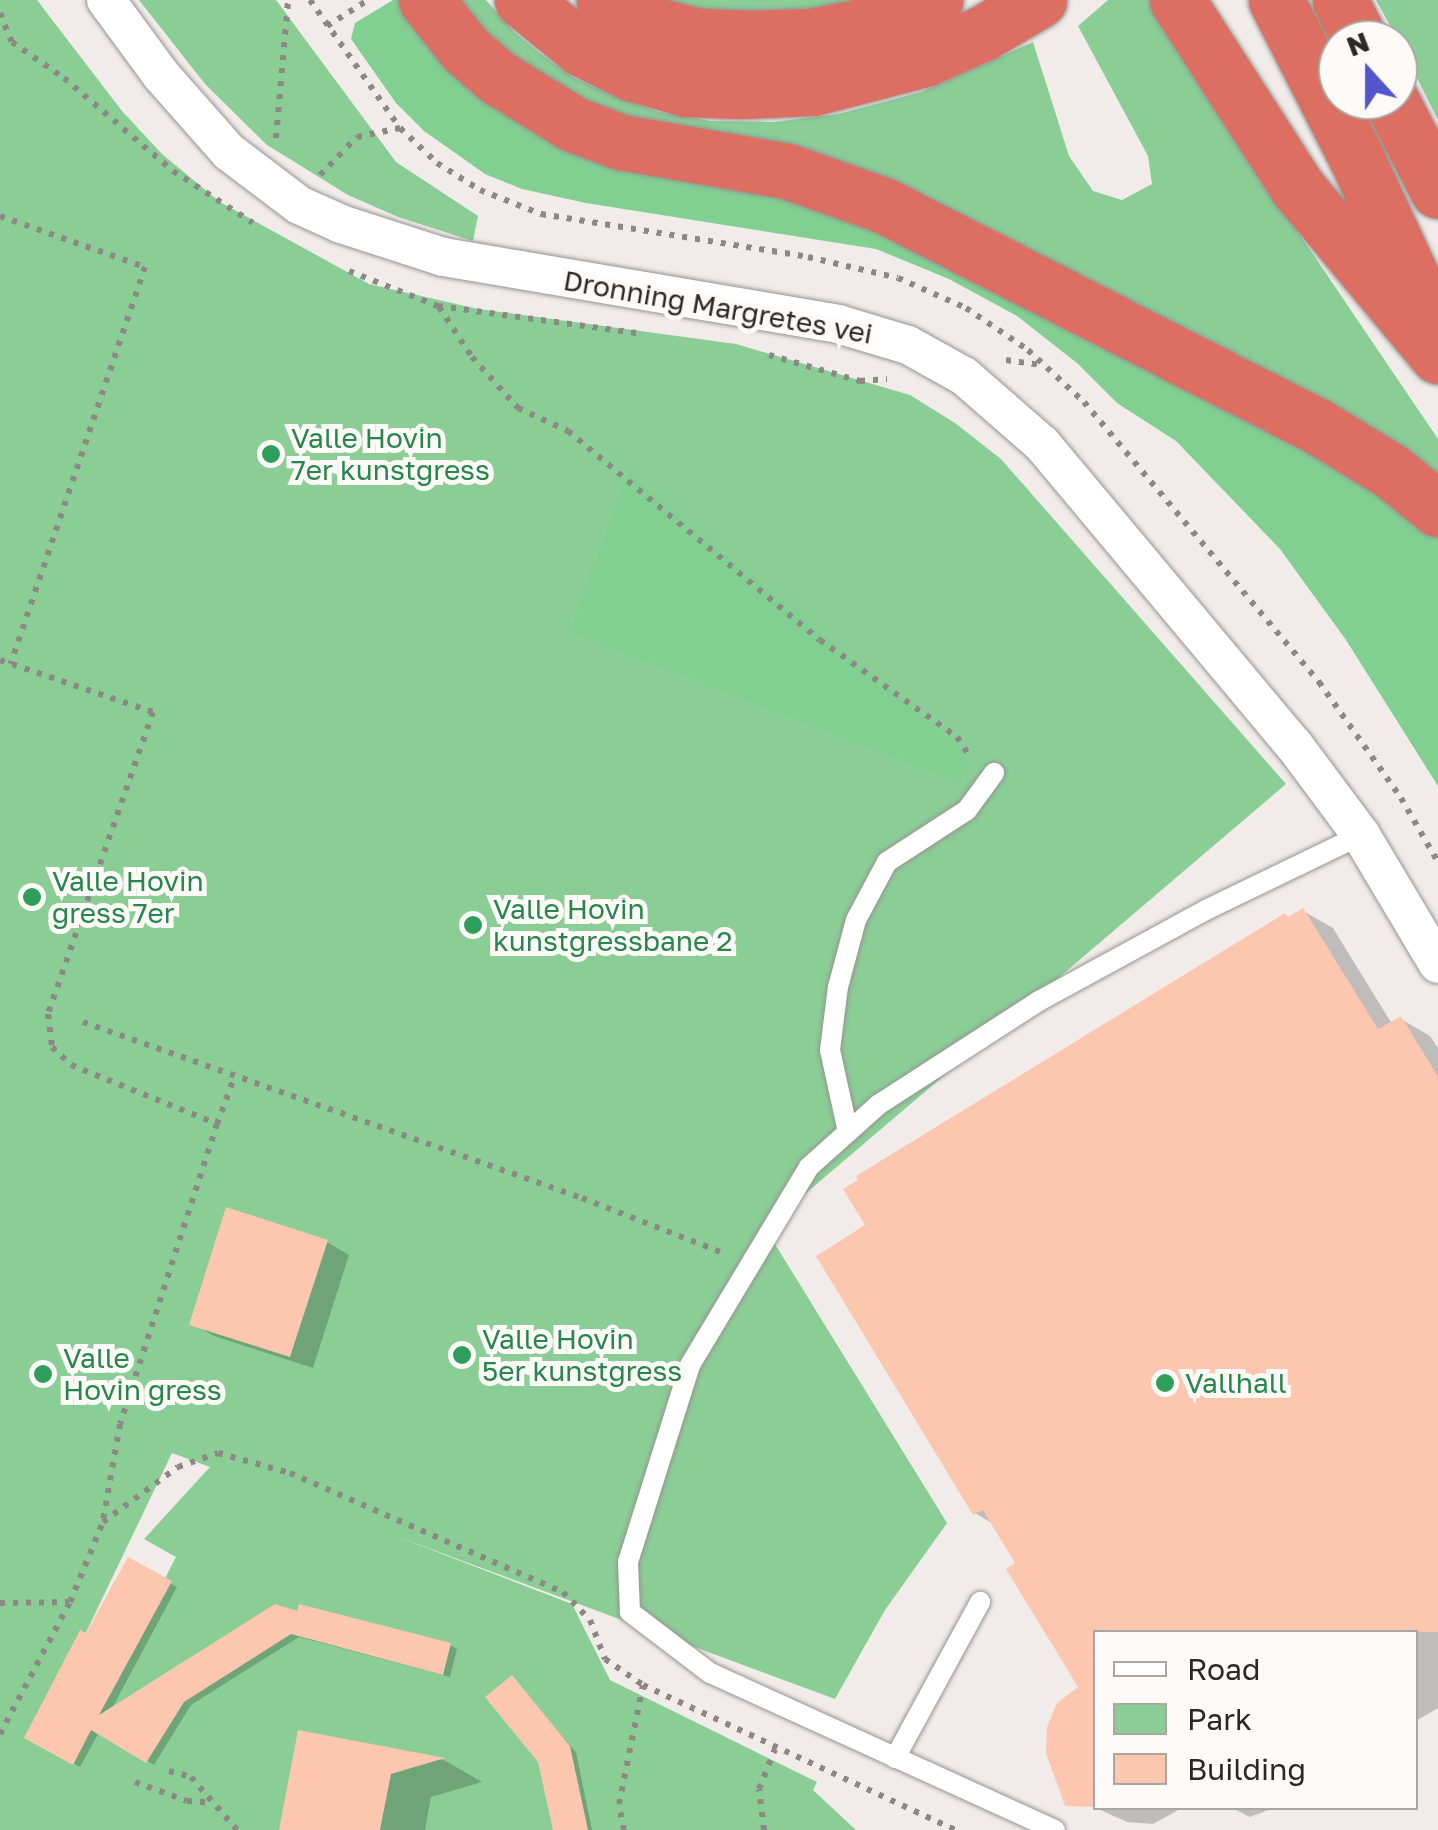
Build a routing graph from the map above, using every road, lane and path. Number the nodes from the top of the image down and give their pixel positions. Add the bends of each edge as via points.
1 (106, 0) edge
2 (288, 0) edge
3 (368, 0) edge
4 (426, 0) edge
5 (522, 0) edge
6 (604, 0) edge
7 (935, 0) edge
8 (1177, 0) edge
9 (1276, 0) edge
10 (1027, 8) edge
11 (328, 26) dead end
12 (1402, 120) edge
13 (400, 128) dead end
14 (278, 149) dead end
15 (312, 184) dead end
16 (1438, 191) edge
17 (0, 216) edge
18 (649, 334) dead end
19 (1438, 334) edge
20 (762, 353) dead end
21 (1438, 356) edge
22 (1007, 360) dead end
23 (1046, 365) dead end
24 (898, 376) dead end
25 (1438, 509) edge
26 (0, 660) edge
27 (12, 664) junction
28 (994, 773) dead end
29 (982, 791) junction
30 (1361, 835) junction
31 (1438, 964) edge
32 (83, 1022) dead end
33 (234, 1078) junction
34 (217, 1124) junction
35 (848, 1132) junction
36 (748, 1265) junction
37 (103, 1522) junction
38 (0, 1601) edge
39 (70, 1602) junction
40 (980, 1602) dead end
41 (643, 1686) junction
42 (0, 1734) edge
43 (775, 1749) junction
44 (895, 1758) junction
45 (169, 1771) dead end
46 (135, 1782) dead end
47 (214, 1803) junction
48 (237, 1830) edge
49 (624, 1830) edge
50 (764, 1830) edge
51 (956, 1830) edge
52 (1055, 1830) edge

1 - 30 street, Dronning Margretes vei via 229,152 299,204 341,224 443,257 838,324 908,345 964,376 1042,444
2 - 14 path
3 - 11 path
4 - 25 highway via 497,77 574,124 621,142 787,172 884,205 1317,426
5 - 10 highway via 582,48 631,73 686,88 739,92 812,88 888,70 925,59
6 - 7 highway via 652,24 698,36 754,38 858,27
8 - 21 highway via 1297,187
9 - 19 highway
12 - 16 highway
13 - 15 path via 357,137
17 - 27 path via 145,267
18 - 29 path via 438,306 472,358 518,408 568,431 820,640 957,737 977,766
20 - 24 path via 860,381
22 - 23 path
26 - 27 path
27 - 34 path via 153,712 48,1014 52,1047 71,1065
28 - 29 lane
29 - 35 lane via 967,810 886,862 856,920 830,1050
30 - 31 street, Dronning Margretes vei
30 - 35 lane via 1039,1001 878,1105
32 - 33 path
33 - 34 path
33 - 36 path via 582,1198
34 - 37 path via 120,1424
35 - 36 lane via 809,1166
36 - 44 lane via 690,1365 628,1562 630,1612 710,1673
37 - 39 path
37 - 41 path via 178,1467 218,1453 290,1472 563,1592 590,1620 606,1660
38 - 39 path
39 - 42 path
40 - 44 lane
41 - 43 path
41 - 49 path via 619,1804
43 - 50 path via 760,1789
43 - 51 path
44 - 52 lane
45 - 47 path via 191,1778
46 - 47 path via 187,1801
47 - 48 path

